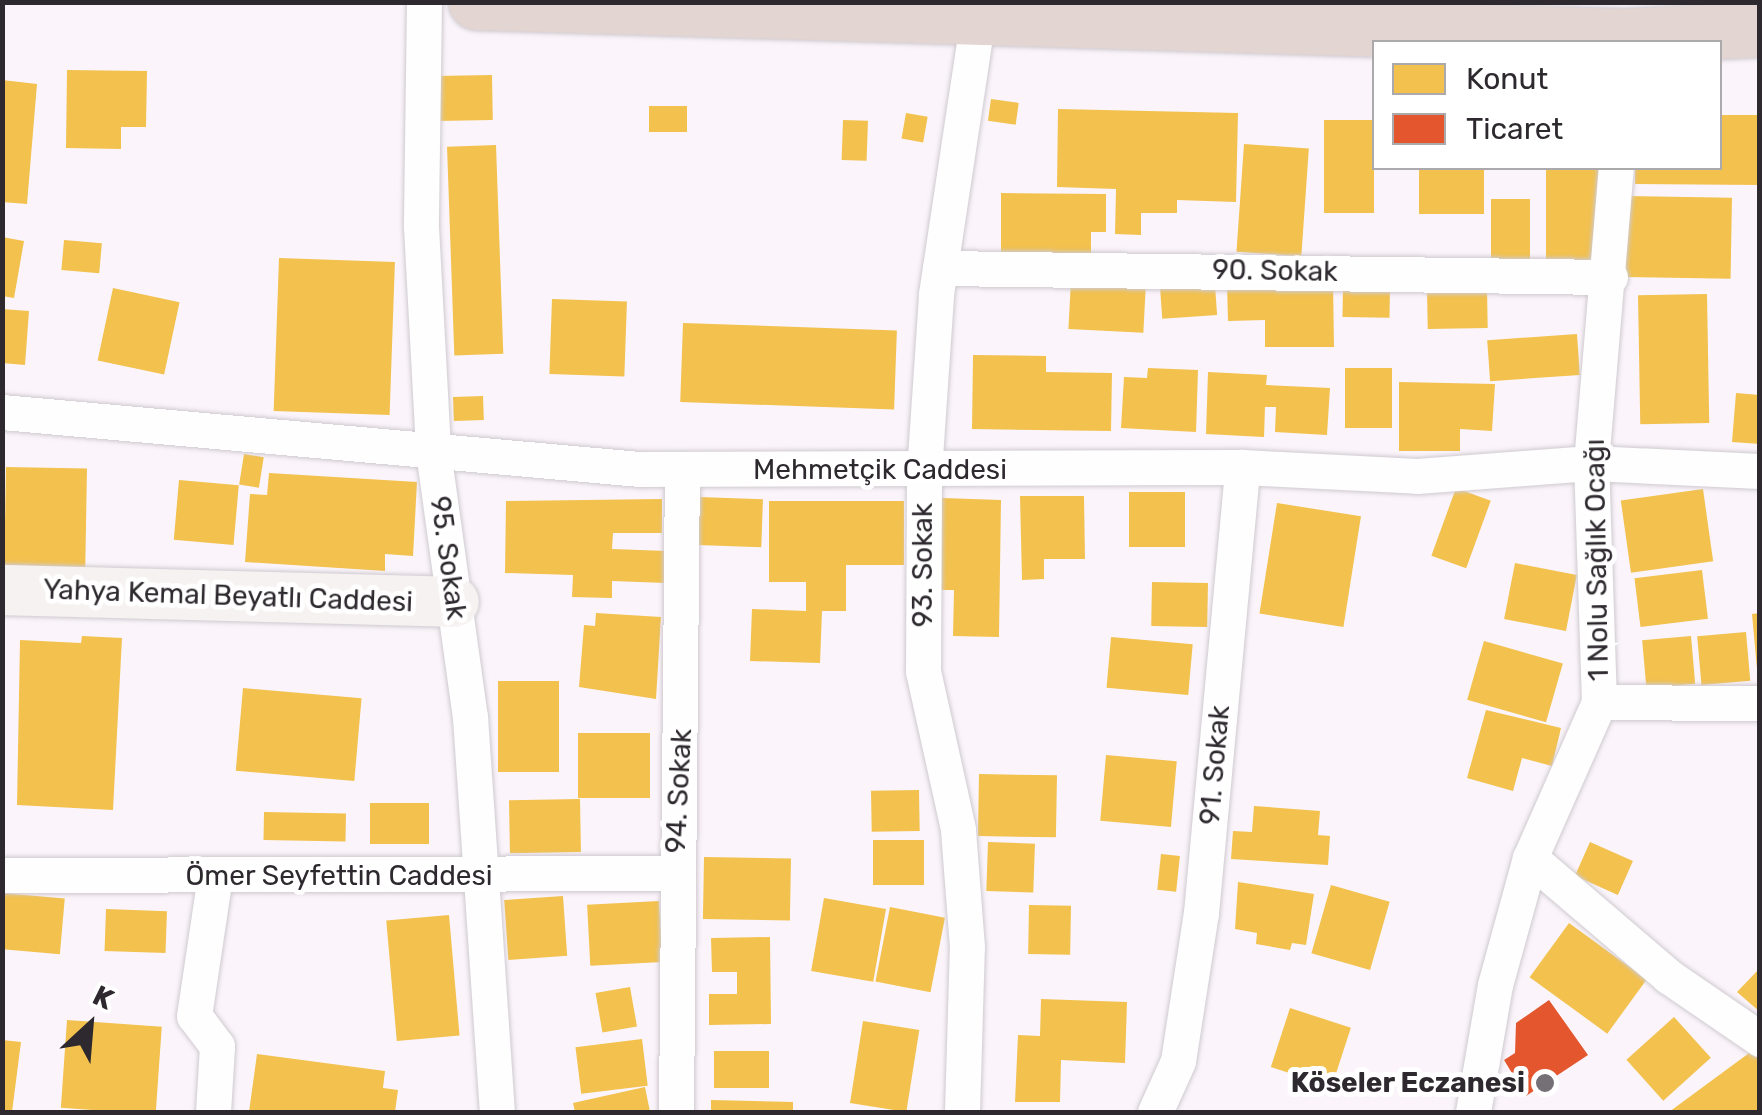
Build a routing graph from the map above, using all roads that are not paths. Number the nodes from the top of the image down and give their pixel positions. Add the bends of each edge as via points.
1 (424, 2) edge
2 (476, 2) edge
3 (978, 17) junction
4 (1623, 27) edge
5 (1760, 29) edge
6 (1616, 170) edge
7 (940, 268) junction
8 (1610, 276) junction
9 (2, 412) edge
10 (433, 450) junction
11 (1591, 463) junction
12 (1242, 467) junction
13 (682, 469) junction
14 (1760, 471) edge
15 (924, 472) junction
16 (2, 590) edge
17 (454, 602) junction
18 (1599, 702) junction
19 (1760, 704) edge
20 (1530, 858) junction
21 (675, 873) junction
22 (2, 875) edge
23 (215, 876) junction
24 (482, 876) junction
25 (1760, 1039) edge
26 (212, 1112) edge
27 (497, 1112) edge
28 (676, 1112) edge
29 (962, 1112) edge
30 (1155, 1112) edge
31 (1473, 1112) edge

1 - 10 street, 95. Sokak via 421,227
2 - 3 highway
3 - 4 highway
3 - 7 street, 93. Sokak
4 - 5 highway
6 - 8 street, 1 Nolu Sağlık Ocağı
7 - 8 street, 90. Sokak
7 - 15 street, 93. Sokak
8 - 11 street, 1 Nolu Sağlık Ocağı
9 - 10 street, Mehmetçik Caddesi
10 - 13 street, Mehmetçik Caddesi
10 - 17 street, 95. Sokak
11 - 12 street, Mehmetçik Caddesi via 1417,476
11 - 14 street, Mehmetçik Caddesi
11 - 18 street, 1 Nolu Sağlık Ocağı
12 - 15 street, Mehmetçik Caddesi
12 - 30 street, 91. Sokak via 1202,913 1178,1061
13 - 15 street, Mehmetçik Caddesi
13 - 21 street, 94. Sokak via 684,704
15 - 29 street, 93. Sokak via 922,671 958,829 967,947
16 - 17 street, Yahya Kemal Beyatlı Caddesi
17 - 24 street, 95. Sokak
18 - 19 street
18 - 20 street, 1 Nolu Sağlık Ocağı
20 - 25 street via 1668,976
20 - 31 street, 1 Nolu Sağlık Ocağı via 1495,985
21 - 24 street, Ömer Seyfettin Caddesi
21 - 28 street, 94. Sokak
22 - 23 street, Ömer Seyfettin Caddesi
23 - 24 street, Ömer Seyfettin Caddesi
23 - 26 street via 194,1016 218,1046
24 - 27 street, 95. Sokak

